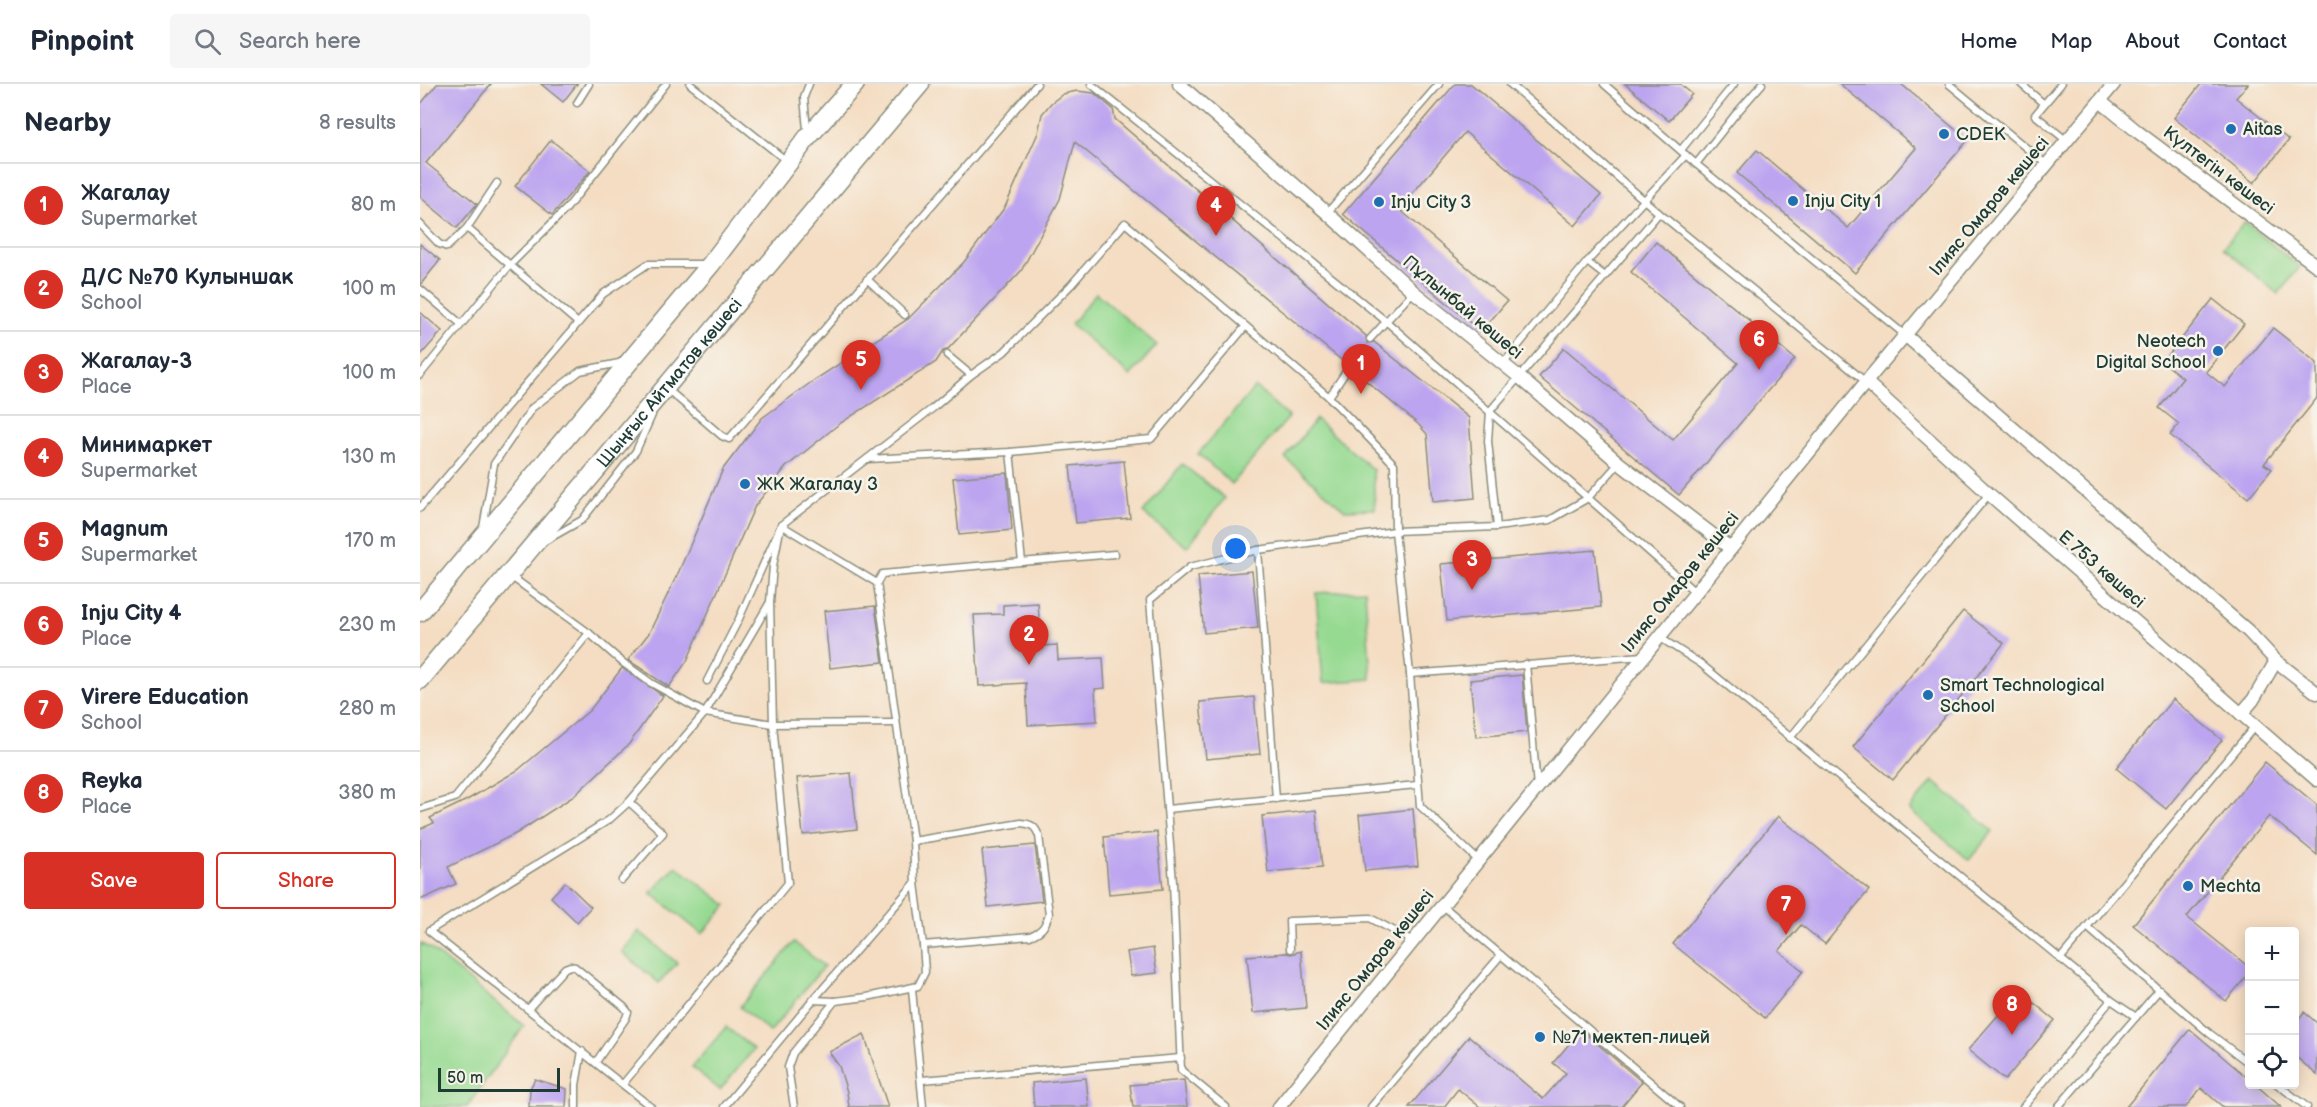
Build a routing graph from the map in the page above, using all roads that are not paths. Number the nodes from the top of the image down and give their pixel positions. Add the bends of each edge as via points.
1 (589, 84) edge
2 (666, 84) edge
3 (690, 84) edge
4 (809, 84) edge
5 (855, 84) edge
6 (920, 84) edge
7 (1037, 84) edge
8 (1091, 84) edge
9 (1179, 84) edge
10 (1439, 84) edge
11 (1510, 84) edge
12 (1604, 84) edge
13 (1734, 84) edge
14 (1762, 84) edge
15 (1949, 84) edge
16 (2021, 84) edge
17 (2061, 84) edge
18 (2114, 84) edge
19 (2100, 101) junction
20 (576, 103) dead end
21 (2044, 104) junction
22 (808, 137) junction
23 (2067, 141) junction
24 (1683, 153) junction
25 (789, 162) junction
26 (1696, 164) junction
27 (2047, 165) junction
28 (497, 183) dead end
29 (1644, 200) junction
30 (1327, 213) junction
31 (1659, 213) junction
32 (420, 224) edge
33 (467, 228) junction
34 (1587, 262) junction
35 (711, 264) junction
36 (510, 265) junction
37 (2317, 266) edge
38 (1605, 276) junction
39 (867, 279) junction
40 (420, 289) edge
41 (1414, 292) junction
42 (905, 315) dead end
43 (1387, 322) junction
44 (578, 323) junction
45 (461, 324) junction
46 (1245, 327) junction
47 (1905, 335) junction
48 (1370, 339) dead end
49 (947, 355) dead end
50 (631, 360) junction
51 (1503, 364) junction
52 (1349, 367) dead end
53 (420, 375) edge
54 (970, 375) junction
55 (1518, 376) junction
56 (1866, 382) junction
57 (664, 387) junction
58 (1329, 397) junction
59 (1490, 411) junction
60 (1010, 452) junction
61 (867, 459) junction
62 (1619, 463) junction
63 (1989, 494) junction
64 (1588, 498) junction
65 (420, 508) edge
66 (781, 525) junction
67 (1497, 527) junction
68 (1395, 531) junction
69 (482, 538) junction
70 (1730, 548) junction
71 (1258, 550) junction
72 (1115, 554) dead end
73 (1022, 562) junction
74 (509, 574) junction
75 (877, 583) junction
76 (1695, 592) junction
77 (770, 602) junction
78 (420, 612) edge
79 (590, 633) junction
80 (1659, 637) junction
81 (1643, 656) junction
82 (2276, 661) junction
83 (1526, 664) junction
84 (1410, 674) junction
85 (420, 680) edge
86 (707, 681) dead end
87 (2317, 693) edge
88 (705, 713) junction
89 (2241, 714) junction
90 (896, 723) junction
91 (773, 724) junction
92 (2255, 726) junction
93 (1791, 738) junction
94 (2317, 780) edge
95 (1417, 785) junction
96 (1537, 787) junction
97 (1276, 799) junction
98 (630, 802) junction
99 (420, 809) edge
100 (1167, 809) junction
101 (913, 841) junction
102 (1478, 860) junction
103 (622, 880) dead end
104 (915, 883) junction
105 (1442, 905) junction
106 (2086, 927) junction
107 (420, 930) edge
108 (429, 931) junction
109 (1413, 941) junction
110 (923, 945) junction
111 (1290, 949) dead end
112 (1501, 955) junction
113 (2060, 958) junction
114 (912, 989) junction
115 (2159, 990) junction
116 (813, 1000) junction
117 (2111, 1000) junction
118 (835, 1001) junction
119 (528, 1009) junction
120 (2136, 1017) junction
121 (582, 1051) junction
122 (1181, 1058) junction
123 (2245, 1060) edge
124 (596, 1062) junction
125 (922, 1080) junction
126 (623, 1084) junction
127 (2284, 1089) edge
128 (576, 1107) edge
129 (651, 1107) edge
130 (724, 1107) edge
131 (794, 1107) edge
132 (923, 1107) edge
133 (1226, 1107) edge
134 (1279, 1107) edge
135 (1371, 1107) edge
136 (1680, 1107) edge
137 (2024, 1107) edge
138 (2058, 1107) edge
139 (2307, 1107) edge

1 - 20 lane
2 - 36 lane via 567,208
3 - 25 lane
4 - 22 lane via 804,97
5 - 22 main road
6 - 57 main road, Шыңғыс Айтматов көшесі
7 - 39 lane
8 - 43 lane
9 - 30 street, Пұлынбай көшесі
10 - 30 lane
11 - 29 lane
12 - 24 lane
13 - 24 lane
14 - 26 lane
15 - 27 lane
16 - 21 lane
17 - 21 lane
18 - 19 street, Ілияс Омаров көшесі
19 - 23 street, Ілияс Омаров көшесі
19 - 37 street, Күлтегін көшесі
21 - 23 lane via 2035,115
22 - 25 main road
23 - 27 street, Ілияс Омаров көшесі
24 - 26 lane
24 - 29 lane
25 - 35 main road
26 - 47 lane
27 - 47 street, Ілияс Омаров көшесі
28 - 33 lane
29 - 31 lane
29 - 34 lane
30 - 41 street, Пұлынбай көшесі
31 - 38 lane
31 - 56 lane
32 - 33 lane via 447,247
33 - 36 lane
34 - 38 lane
34 - 51 lane
35 - 44 lane via 648,264 603,294
35 - 50 main road
36 - 44 lane
36 - 45 lane
38 - 55 lane
39 - 42 lane
39 - 57 lane via 729,439
40 - 45 lane
41 - 43 lane
41 - 51 street, Пұлынбай көшесі
43 - 48 lane
43 - 59 lane
44 - 65 lane
45 - 53 lane
46 - 54 lane via 1125,223 1071,285 1004,352
46 - 58 lane
46 - 60 lane via 1151,439
47 - 56 street, Ілияс Омаров көшесі
47 - 82 street via 2240,623
49 - 54 lane
50 - 69 main road
50 - 69 lane via 580,371 532,408 494,464
51 - 55 street, Пұлынбай көшесі
52 - 58 lane
54 - 61 lane
55 - 59 lane
55 - 62 street, Пұлынбай көшесі
56 - 63 street, Е 753 көшесі
56 - 70 street, Ілияс Омаров көшесі
57 - 74 main road, Шыңғыс Айтматов көшесі
58 - 68 lane via 1394,464
59 - 64 lane
59 - 67 lane via 1488,441
60 - 61 lane
60 - 73 lane
61 - 66 lane
62 - 64 lane
62 - 70 street, Пұлынбай көшесі
63 - 89 street, Е 753 көшесі
63 - 93 lane
64 - 67 lane via 1550,520
64 - 76 lane
66 - 75 lane
66 - 77 lane
66 - 86 lane
67 - 68 lane
68 - 71 lane
68 - 84 lane
69 - 78 main road
70 - 76 street, Ілияс Омаров көшесі
71 - 97 lane
71 - 100 lane via 1190,567 1150,600
72 - 73 lane
73 - 75 lane via 882,574
74 - 79 lane
74 - 85 main road, Шыңғыс Айтматов көшесі
75 - 90 lane
76 - 80 street, Ілияс Омаров көшесі
77 - 88 lane
77 - 91 lane
79 - 88 lane via 651,683
79 - 99 lane via 456,798
80 - 81 street, Ілияс Омаров көшесі
80 - 93 lane via 1701,664
81 - 83 lane
81 - 96 street, Ілияс Омаров көшесі
82 - 87 street
82 - 89 street
83 - 84 lane
83 - 96 lane
84 - 95 lane
88 - 91 lane
88 - 98 lane
89 - 92 street, Е 753 көшесі
90 - 91 lane
90 - 101 lane
91 - 126 lane via 788,883
92 - 94 street, Е 753 көшесі
92 - 106 lane
93 - 113 lane
95 - 97 lane
95 - 102 lane via 1420,806
96 - 102 street, Ілияс Омаров көшесі
97 - 100 lane
98 - 103 lane via 663,833
98 - 108 lane via 609,820
100 - 122 lane
101 - 104 lane
101 - 110 lane via 1021,823 1032,825 1039,836 1049,914 1041,932 1030,936
102 - 105 street, Ілияс Омаров көшесі
104 - 110 lane
104 - 116 lane
105 - 109 street, Ілияс Омаров көшесі
105 - 112 lane
106 - 113 lane
106 - 115 lane
107 - 108 lane
108 - 119 lane
109 - 111 lane via 1370,918 1289,921
109 - 134 street, Ілияс Омаров көшесі
110 - 114 lane via 923,977
112 - 135 lane
112 - 136 lane
113 - 117 lane
114 - 118 lane
114 - 125 lane
115 - 120 lane
115 - 123 lane
116 - 118 lane
116 - 130 lane
117 - 120 lane
117 - 137 lane
118 - 131 lane via 793,1053 788,1067
119 - 121 lane
119 - 124 lane via 565,968 575,967 628,1012
120 - 138 lane
121 - 124 lane
121 - 128 lane
122 - 125 lane
122 - 133 lane via 1181,1070
124 - 126 lane
125 - 132 lane
126 - 129 lane
127 - 139 lane

